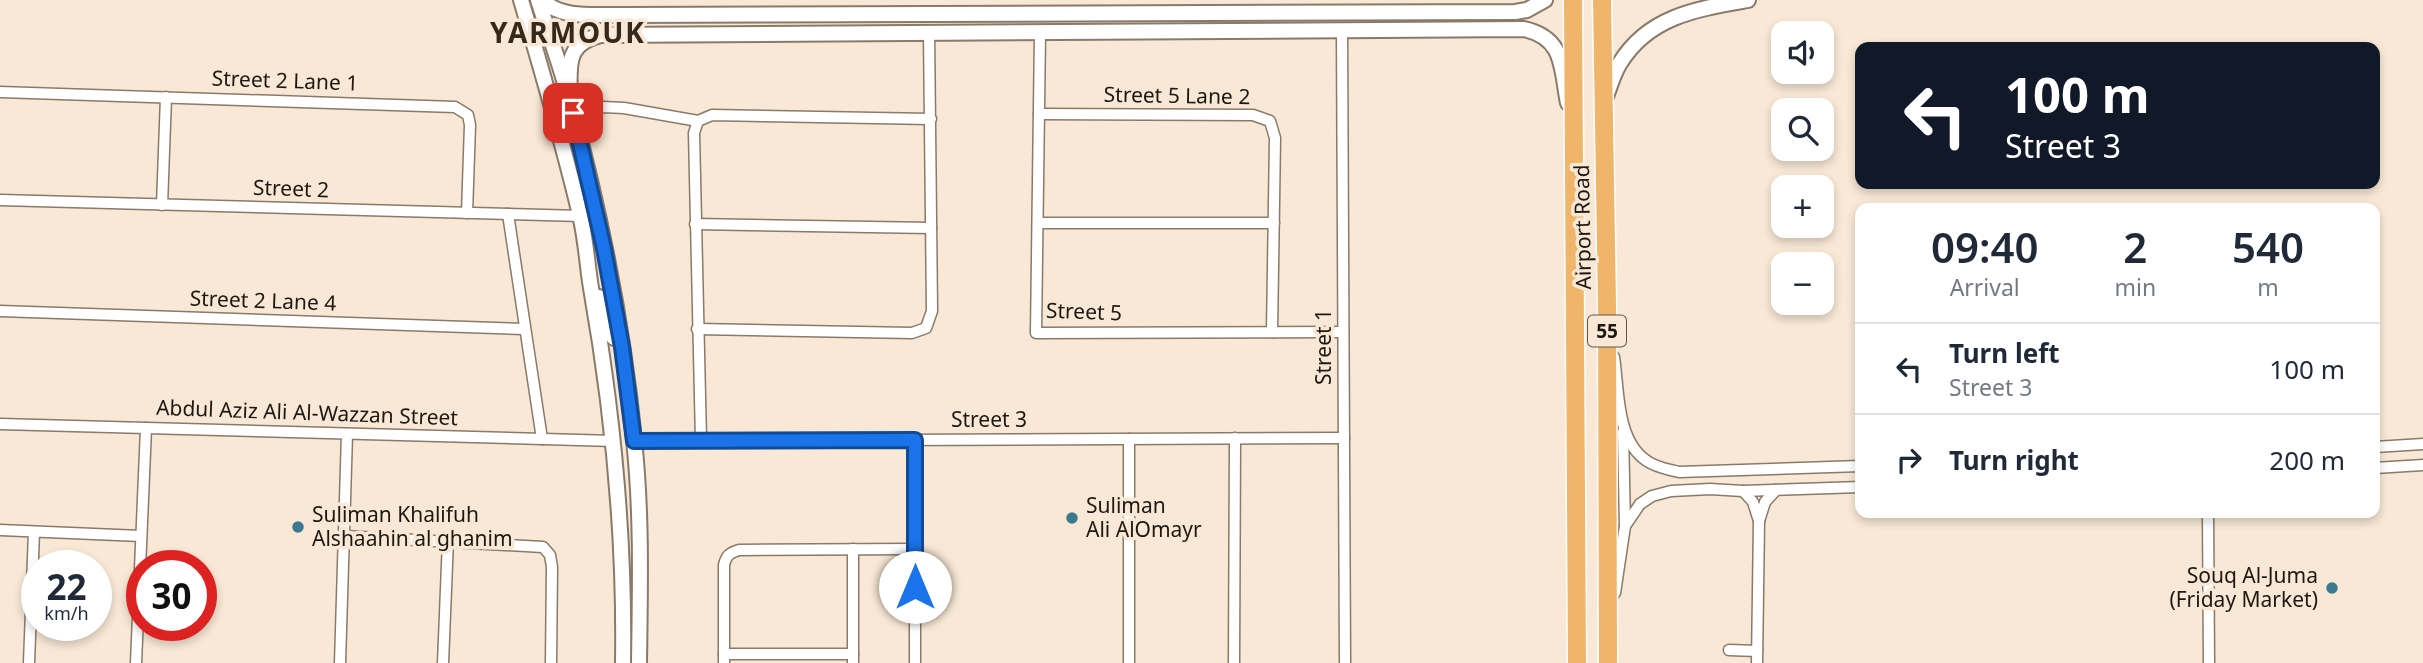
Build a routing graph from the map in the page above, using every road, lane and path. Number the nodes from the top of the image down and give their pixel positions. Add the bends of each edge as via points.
1 (521, 0) edge
2 (541, 0) edge
3 (1545, 0) edge
4 (1573, 0) edge
5 (1601, 0) edge
6 (1748, 0) edge
7 (1000, 7) edge
8 (1113, 12) junction
9 (1515, 12) junction
10 (655, 14) junction
11 (1456, 30) junction
12 (1342, 31) junction
13 (929, 33) junction
14 (1040, 33) junction
15 (1068, 33) junction
16 (614, 34) junction
17 (0, 92) edge
18 (166, 97) junction
19 (1604, 104) junction
20 (571, 107) junction
21 (1039, 114) junction
22 (931, 119) junction
23 (698, 121) junction
24 (1574, 134) junction
25 (0, 200) edge
26 (162, 205) junction
27 (467, 213) junction
28 (508, 214) junction
29 (581, 216) junction
30 (1038, 223) junction
31 (1274, 223) junction
32 (695, 224) junction
33 (931, 228) junction
34 (584, 237) junction
35 (611, 284) junction
36 (593, 298) junction
37 (1607, 305) junction
38 (0, 311) edge
39 (524, 329) junction
40 (697, 329) junction
41 (1272, 332) junction
42 (1343, 332) junction
43 (622, 347) junction
44 (1623, 419) junction
45 (0, 424) edge
46 (146, 428) junction
47 (347, 433) junction
48 (1235, 438) junction
49 (1344, 438) junction
50 (542, 439) junction
51 (1129, 439) junction
52 (701, 440) junction
53 (915, 440) junction
54 (614, 441) junction
55 (634, 441) junction
56 (2418, 444) edge
57 (2380, 448) edge
58 (2423, 465) edge
59 (1855, 466) edge
60 (2380, 468) edge
61 (1762, 470) junction
62 (1855, 487) edge
63 (1715, 489) junction
64 (1777, 490) junction
65 (1743, 491) junction
66 (2207, 518) edge
67 (1759, 521) junction
68 (1625, 526) junction
69 (0, 530) edge
70 (34, 532) junction
71 (141, 536) junction
72 (344, 536) junction
73 (448, 540) junction
74 (853, 549) junction
75 (915, 549) junction
76 (621, 556) junction
77 (639, 614) junction
78 (624, 623) junction
79 (1729, 650) dead end
80 (1757, 651) junction
81 (1608, 654) edge
82 (724, 659) edge
83 (853, 659) edge
84 (29, 663) edge
85 (135, 663) edge
86 (340, 663) edge
87 (443, 663) edge
88 (551, 663) edge
89 (623, 663) edge
90 (637, 663) edge
91 (915, 663) edge
92 (1129, 663) edge
93 (1234, 663) edge
94 (1345, 663) edge
95 (1577, 663) edge
96 (1756, 663) edge
97 (2208, 663) edge

1 - 29 street
2 - 10 street via 564,12
2 - 20 street
3 - 9 street
4 - 24 highway, Airport Road / 55
5 - 19 highway, Airport Road / 55
6 - 19 street via 1694,9 1637,40 1619,65
7 - 8 street
7 - 10 street
8 - 9 street
8 - 15 street via 1112,22 1077,25
9 - 11 street via 1507,18 1472,20
10 - 16 street via 616,19 610,29
11 - 12 street
11 - 24 street via 1524,29 1545,37 1559,53
12 - 15 street
12 - 42 street, Street 1
13 - 14 street
13 - 16 street
13 - 22 street
14 - 15 street
14 - 21 street, Street 5
16 - 20 street via 578,45 570,59
17 - 18 street, Street 2 Lane 1
18 - 26 street
18 - 27 street, Street 2 Lane 1 via 455,107 468,116 470,125
19 - 37 highway, Airport Road / 55
20 - 23 street via 614,108
20 - 35 street
21 - 30 street, Street 5
21 - 31 street, Street 5 Lane 2 via 1253,115 1270,121 1275,138
22 - 23 street via 712,115
22 - 33 street
23 - 32 street via 694,133
24 - 95 highway, Airport Road / 55
25 - 26 street, Street 2
26 - 27 street, Street 2
27 - 28 street, Street 2
28 - 29 street, Street 2
28 - 39 street
29 - 34 street
30 - 31 street
30 - 41 street, Street 5 via 1037,333
31 - 41 street, Street 5 Lane 2
32 - 33 street
32 - 40 street
33 - 40 street via 932,311 926,328 912,333
34 - 35 street via 592,247 598,282
34 - 36 street
35 - 43 street
36 - 43 street via 604,300 609,333
36 - 54 street
37 - 44 street
37 - 81 highway, Airport Road / 55
38 - 39 street, Street 2 Lane 4
39 - 50 street
40 - 52 street
41 - 42 street, Street 5
42 - 49 street, Street 1
43 - 55 street
44 - 61 street via 1636,452 1658,467 1679,472
44 - 68 street
45 - 46 street, Abdul Aziz Ali Al-Wazzan Street
46 - 47 street, Abdul Aziz Ali Al-Wazzan Street
46 - 71 street
47 - 50 street, Abdul Aziz Ali Al-Wazzan Street
47 - 72 street
48 - 49 street, Street 3
48 - 51 street, Street 3
48 - 93 street
49 - 94 street, Street 1
50 - 54 street, Abdul Aziz Ali Al-Wazzan Street
51 - 53 street, Street 3
51 - 92 street
52 - 53 street, Street 3
52 - 55 street, Street 3
53 - 75 street
54 - 76 street
55 - 77 street
56 - 57 street
58 - 60 street
59 - 61 street
61 - 63 street via 1716,479
62 - 64 street
63 - 65 street
63 - 68 street via 1652,496 1640,504
64 - 65 street
64 - 67 street via 1765,502
65 - 67 street via 1753,502
66 - 97 street
67 - 80 street
68 - 81 street
69 - 70 street
70 - 71 street
70 - 84 street
71 - 85 street
72 - 73 street
72 - 86 street
73 - 87 street
73 - 88 street via 543,547 550,555
74 - 75 street
74 - 82 street via 739,550 728,555 724,565
74 - 83 street
75 - 91 street
76 - 77 street via 631,612
76 - 78 street
77 - 90 street
78 - 89 street
78 - 90 street via 634,625
79 - 80 street
80 - 96 street
82 - 83 street

